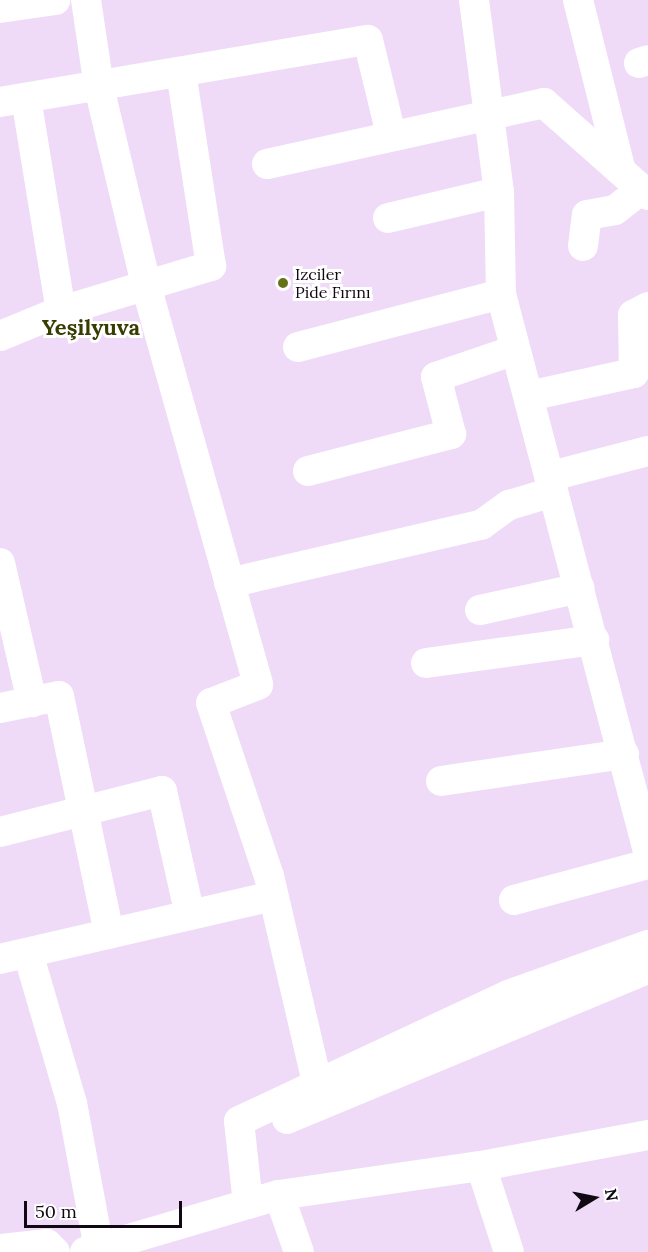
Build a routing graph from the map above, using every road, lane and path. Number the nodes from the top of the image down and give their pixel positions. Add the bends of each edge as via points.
1 (55, 0) edge
2 (86, 0) edge
3 (474, 0) edge
4 (578, 0) edge
5 (3, 5) edge
6 (181, 72) junction
7 (99, 87) junction
8 (13, 100) edge
9 (490, 114) junction
10 (391, 134) junction
11 (267, 164) dead end
12 (620, 166) junction
13 (499, 192) junction
14 (645, 193) edge
15 (388, 218) dead end
16 (583, 246) dead end
17 (147, 289) junction
18 (501, 294) junction
19 (648, 307) edge
20 (61, 311) junction
21 (0, 336) edge
22 (298, 347) dead end
23 (515, 350) junction
24 (529, 396) junction
25 (648, 451) edge
26 (308, 471) dead end
27 (552, 484) junction
28 (0, 563) edge
29 (228, 583) junction
30 (580, 588) junction
31 (480, 610) dead end
32 (594, 640) junction
33 (426, 663) dead end
34 (32, 702) junction
35 (0, 708) edge
36 (624, 754) junction
37 (441, 780) dead end
38 (83, 810) junction
39 (0, 832) edge
40 (648, 851) edge
41 (648, 864) edge
42 (272, 896) junction
43 (514, 900) dead end
44 (190, 915) junction
45 (109, 934) junction
46 (648, 945) edge
47 (14, 956) edge
48 (648, 969) edge
49 (317, 1083) junction
50 (648, 1135) edge
51 (238, 1141) junction
52 (481, 1166) junction
53 (279, 1194) junction
54 (248, 1204) junction
55 (0, 1248) edge
56 (92, 1250) edge
57 (55, 1252) edge
58 (299, 1252) edge
59 (509, 1252) edge

1 - 5 street
2 - 7 street
3 - 9 street
4 - 12 street
6 - 7 street
6 - 10 street via 368,40
6 - 17 street via 212,266
7 - 8 street
7 - 17 street
8 - 20 street
9 - 10 street
9 - 12 street via 544,103
9 - 13 street
10 - 11 street
12 - 14 street
13 - 15 street
13 - 18 street
14 - 16 street via 615,210 588,215
17 - 20 street
17 - 29 street
18 - 22 street
18 - 23 street
19 - 24 street via 633,315 634,373
20 - 21 street
23 - 24 street
23 - 26 street via 436,377 451,434
24 - 27 street
25 - 27 street
27 - 29 street via 509,505 481,525
27 - 30 street
28 - 34 street
29 - 42 street via 258,685 211,703
30 - 31 street
30 - 32 street
32 - 33 street
32 - 36 street
34 - 35 street
34 - 38 street via 59,696
36 - 37 street
36 - 40 street
38 - 39 street
38 - 44 street via 162,791
38 - 45 street
41 - 43 street
42 - 44 street
42 - 49 street
44 - 45 street
45 - 47 street
46 - 49 street via 508,995
47 - 56 street via 72,1103
48 - 51 street via 417,1061
49 - 51 street via 239,1121
50 - 52 street
51 - 54 street
52 - 53 street
52 - 59 street
53 - 54 street
53 - 58 street
54 - 56 street
55 - 57 street via 47,1244

